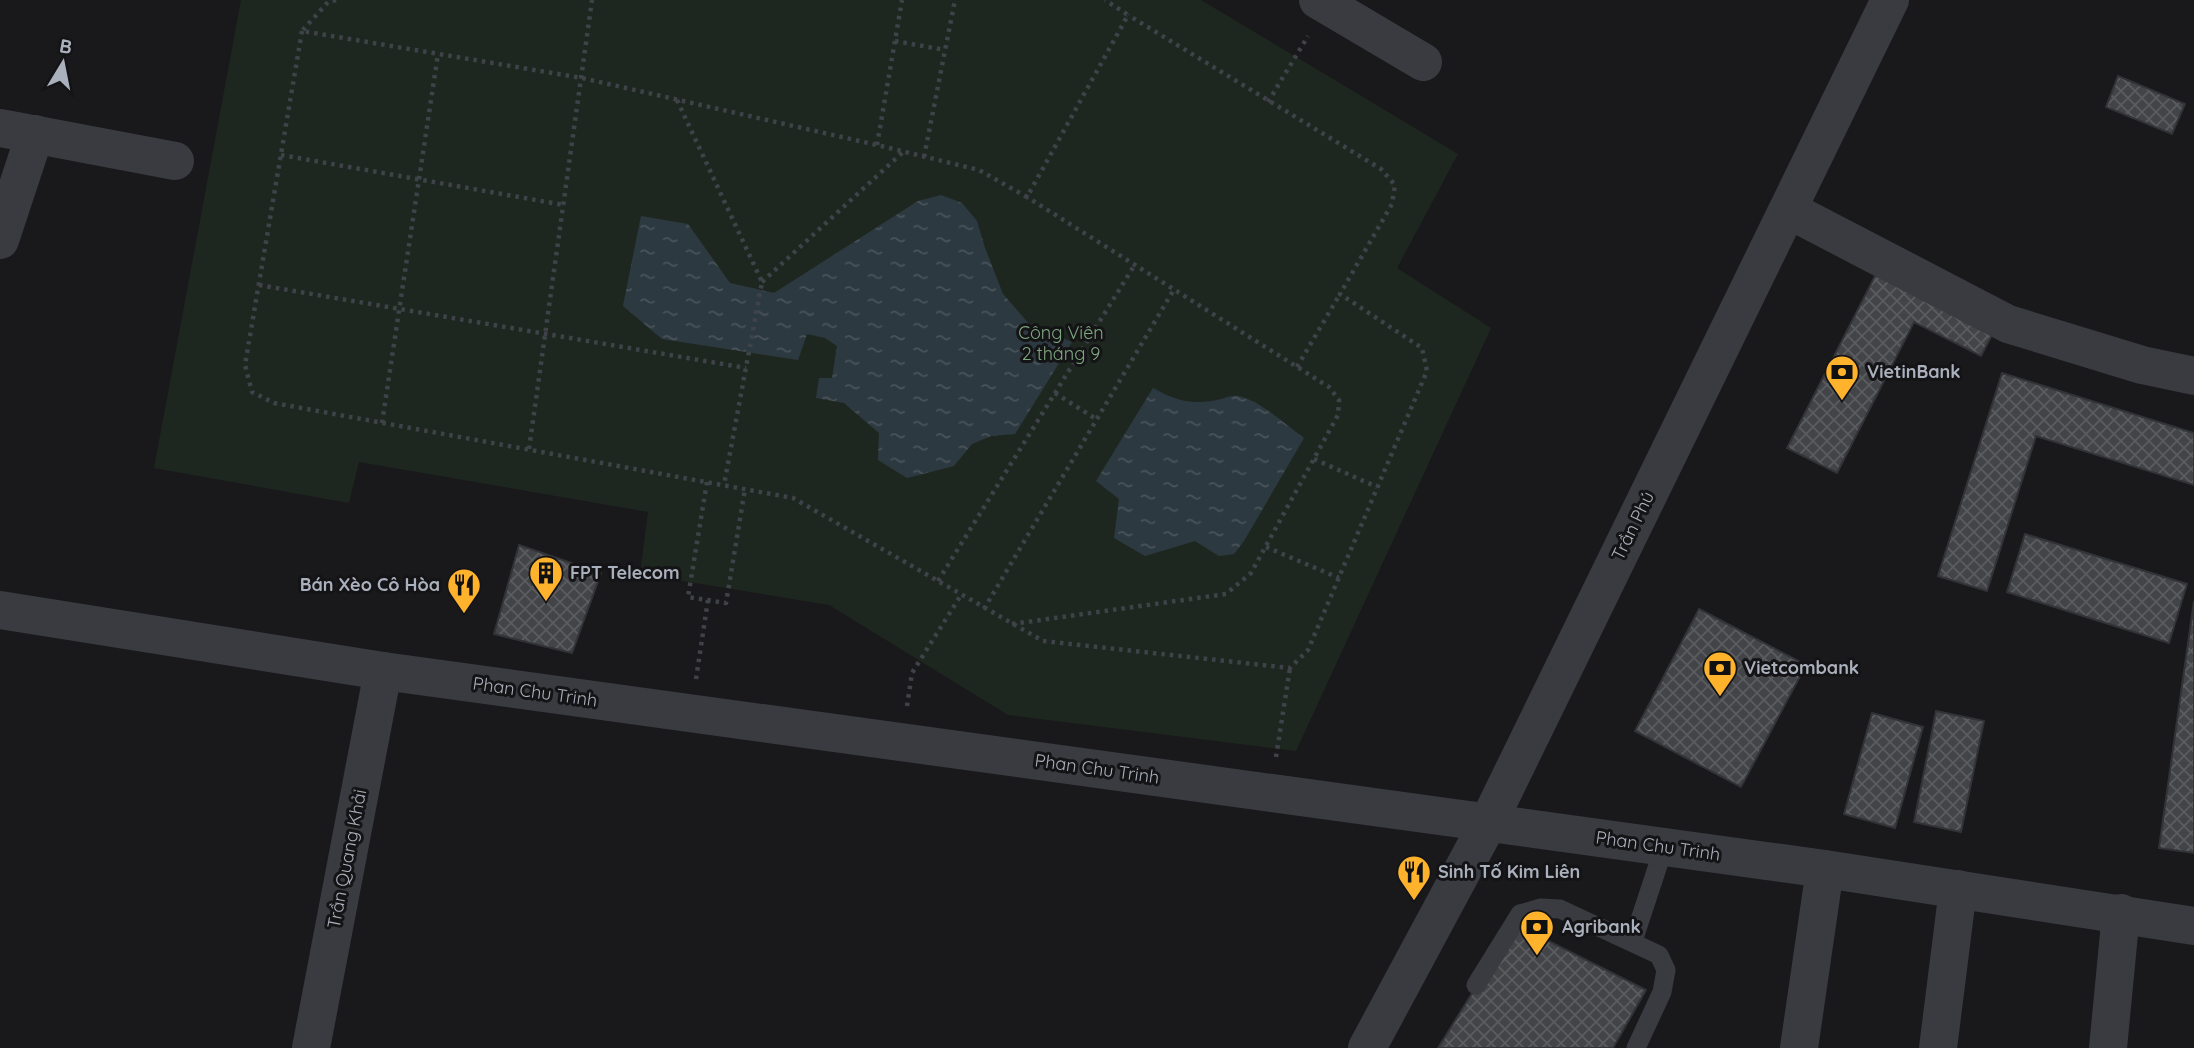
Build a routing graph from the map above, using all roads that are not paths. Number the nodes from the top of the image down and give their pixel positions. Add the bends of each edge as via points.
1 (1318, 0) edge
2 (1890, 0) edge
3 (1423, 62) dead end
4 (18, 131) edge
5 (175, 161) dead end
6 (1788, 210) junction
7 (0, 240) edge
8 (2194, 376) edge
9 (0, 610) edge
10 (383, 671) junction
11 (1488, 823) junction
12 (1664, 847) junction
13 (1825, 869) junction
14 (1958, 889) junction
15 (2121, 913) junction
16 (2194, 926) edge
17 (1633, 941) junction
18 (1476, 985) dead end
19 (311, 1048) edge
20 (1367, 1048) edge
21 (1636, 1048) edge
22 (1799, 1048) edge
23 (1938, 1048) edge
24 (2108, 1048) edge

1 - 3 street
2 - 6 street, Trần Phú
4 - 5 street
4 - 7 street
6 - 8 street via 2008,324
6 - 11 street, Trần Phú
9 - 10 street, Phan Chu Trinh
10 - 11 street, Phan Chu Trinh
10 - 19 street, Trần Quang Khải
11 - 12 street, Phan Chu Trinh
11 - 20 street, Trần Phú
12 - 13 street, Phan Chu Trinh
12 - 17 lane
13 - 14 street, Phan Chu Trinh
13 - 22 street
14 - 15 street, Phan Chu Trinh
14 - 23 street
15 - 16 street, Phan Chu Trinh
15 - 24 street
17 - 18 lane via 1560,909 1541,908 1520,914
17 - 21 lane via 1659,955 1666,970 1662,992

